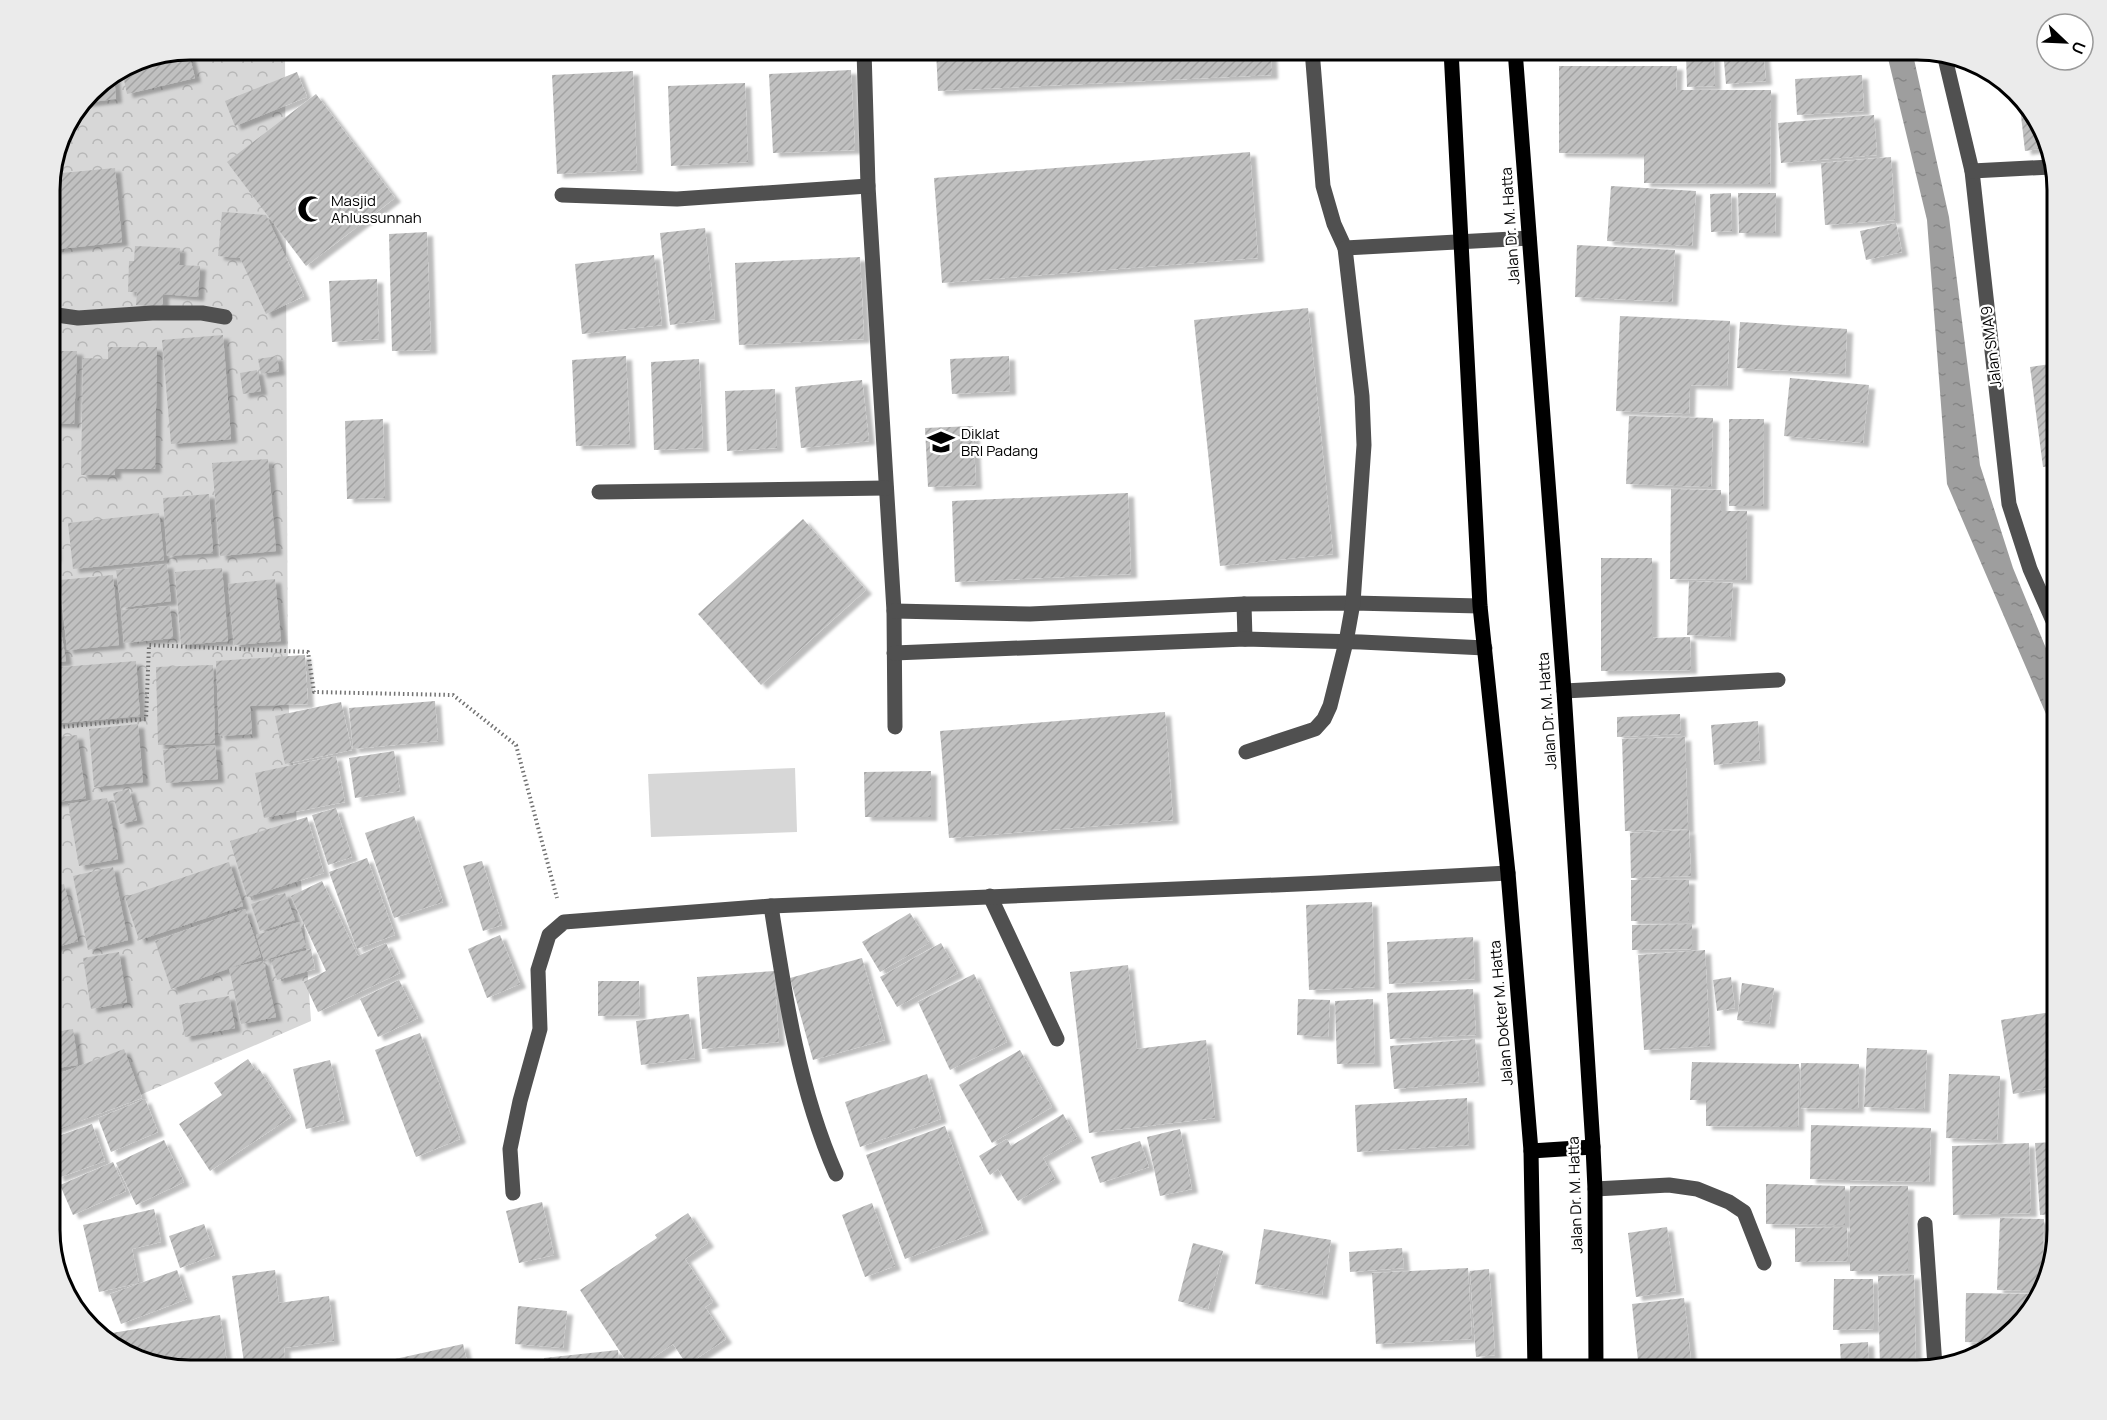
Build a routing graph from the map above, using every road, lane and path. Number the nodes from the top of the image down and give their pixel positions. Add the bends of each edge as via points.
1 (864, 60) edge
2 (1313, 60) edge
3 (1452, 60) edge
4 (1516, 60) edge
5 (1946, 63) edge
6 (2045, 167) edge
7 (1972, 171) junction
8 (868, 186) junction
9 (562, 195) dead end
10 (1529, 238) junction
11 (1462, 242) junction
12 (1345, 248) junction
13 (60, 315) edge
14 (225, 317) dead end
15 (886, 488) junction
16 (599, 492) dead end
17 (1353, 603) junction
18 (1244, 604) junction
19 (1480, 606) junction
20 (2047, 606) edge
21 (894, 611) junction
22 (1245, 639) junction
23 (1346, 642) junction
24 (1485, 648) junction
25 (894, 653) junction
26 (1778, 680) dead end
27 (1564, 691) junction
28 (60, 727) edge
29 (895, 727) dead end
30 (1246, 752) dead end
31 (1508, 873) junction
32 (990, 896) junction
33 (771, 906) junction
34 (564, 922) junction
35 (1057, 1039) dead end
36 (1593, 1147) junction
37 (1531, 1150) junction
38 (836, 1174) dead end
39 (1595, 1189) junction
40 (513, 1193) dead end
41 (1925, 1224) dead end
42 (1764, 1263) dead end
43 (1935, 1359) edge
44 (1535, 1360) edge
45 (1596, 1360) edge

1 - 8 street
2 - 12 street via 1323,186
3 - 11 main road
4 - 10 main road, Jalan Dr. M. Hatta
5 - 7 street, Jalan SMA 9
6 - 7 street
7 - 20 street, Jalan SMA 9 via 2010,504 2030,569
8 - 9 street via 677,199
8 - 15 street
10 - 11 street
10 - 27 main road, Jalan Dr. M. Hatta
11 - 12 street
11 - 19 main road
12 - 17 street via 1364,445
13 - 14 street via 78,318 152,313
15 - 16 street
15 - 21 street
17 - 18 street
17 - 19 street
17 - 23 street
18 - 21 street via 1030,614
18 - 22 street
19 - 24 main road
21 - 25 street
22 - 23 street
22 - 25 street
23 - 24 street
23 - 30 street via 1324,719 1314,729
24 - 31 main road
25 - 29 street
26 - 27 street
27 - 36 main road, Jalan Dr. M. Hatta
28 - 34 path via 146,719 149,645 308,652 314,692 453,695 516,746
31 - 32 street
31 - 37 main road, Jalan Dokter M. Hatta
32 - 33 street
32 - 35 street
33 - 34 street
33 - 38 street via 796,1050 817,1125
34 - 40 street via 549,935 538,970 540,1029 510,1149
36 - 37 main road
36 - 39 main road, Jalan Dr. M. Hatta
37 - 44 main road
39 - 42 street via 1668,1185 1697,1189 1729,1202 1744,1212
39 - 45 main road, Jalan Dr. M. Hatta
41 - 43 street

